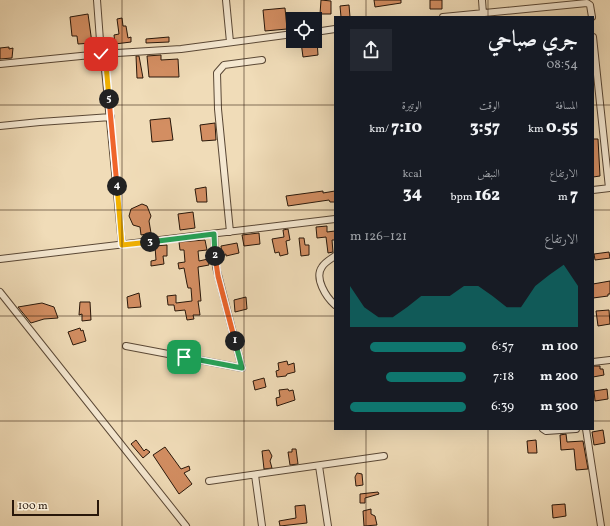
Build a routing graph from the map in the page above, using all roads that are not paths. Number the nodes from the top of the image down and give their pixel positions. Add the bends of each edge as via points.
1 (97, 0) edge
2 (226, 0) edge
3 (482, 0) edge
4 (564, 3) edge
5 (483, 14) junction
6 (456, 16) edge
7 (592, 16) edge
8 (334, 29) edge
9 (322, 31) edge
10 (286, 35) edge
11 (230, 42) junction
12 (594, 46) edge
13 (101, 54) junction
14 (262, 60) dead end
15 (0, 64) edge
16 (111, 117) junction
17 (0, 126) edge
18 (610, 188) edge
19 (594, 190) edge
20 (334, 220) edge
21 (230, 232) junction
22 (214, 234) junction
23 (122, 245) junction
24 (334, 257) edge
25 (0, 259) edge
26 (0, 292) edge
27 (334, 304) edge
28 (126, 346) dead end
29 (610, 360) edge
30 (594, 362) edge
31 (544, 430) edge
32 (561, 430) edge
33 (586, 430) edge
34 (384, 456) dead end
35 (319, 466) junction
36 (255, 475) junction
37 (209, 481) dead end
38 (186, 526) edge
39 (262, 526) edge
40 (328, 526) edge
41 (601, 526) edge

1 - 13 street
2 - 11 street
3 - 5 street
4 - 5 street
4 - 7 street via 589,4
5 - 6 street
8 - 9 street
10 - 11 street
11 - 13 street
12 - 18 street
13 - 15 street
13 - 16 street via 106,64
14 - 21 street via 224,65 217,73
16 - 17 street
16 - 23 street
18 - 19 street
20 - 21 street
21 - 22 street
22 - 23 street
22 - 28 street via 216,267 242,368
23 - 25 street
24 - 27 street via 321,269 320,277 323,288
26 - 38 street
29 - 30 street
31 - 32 street
33 - 41 street
34 - 35 street
35 - 36 street
35 - 40 street
36 - 37 street
36 - 39 street

